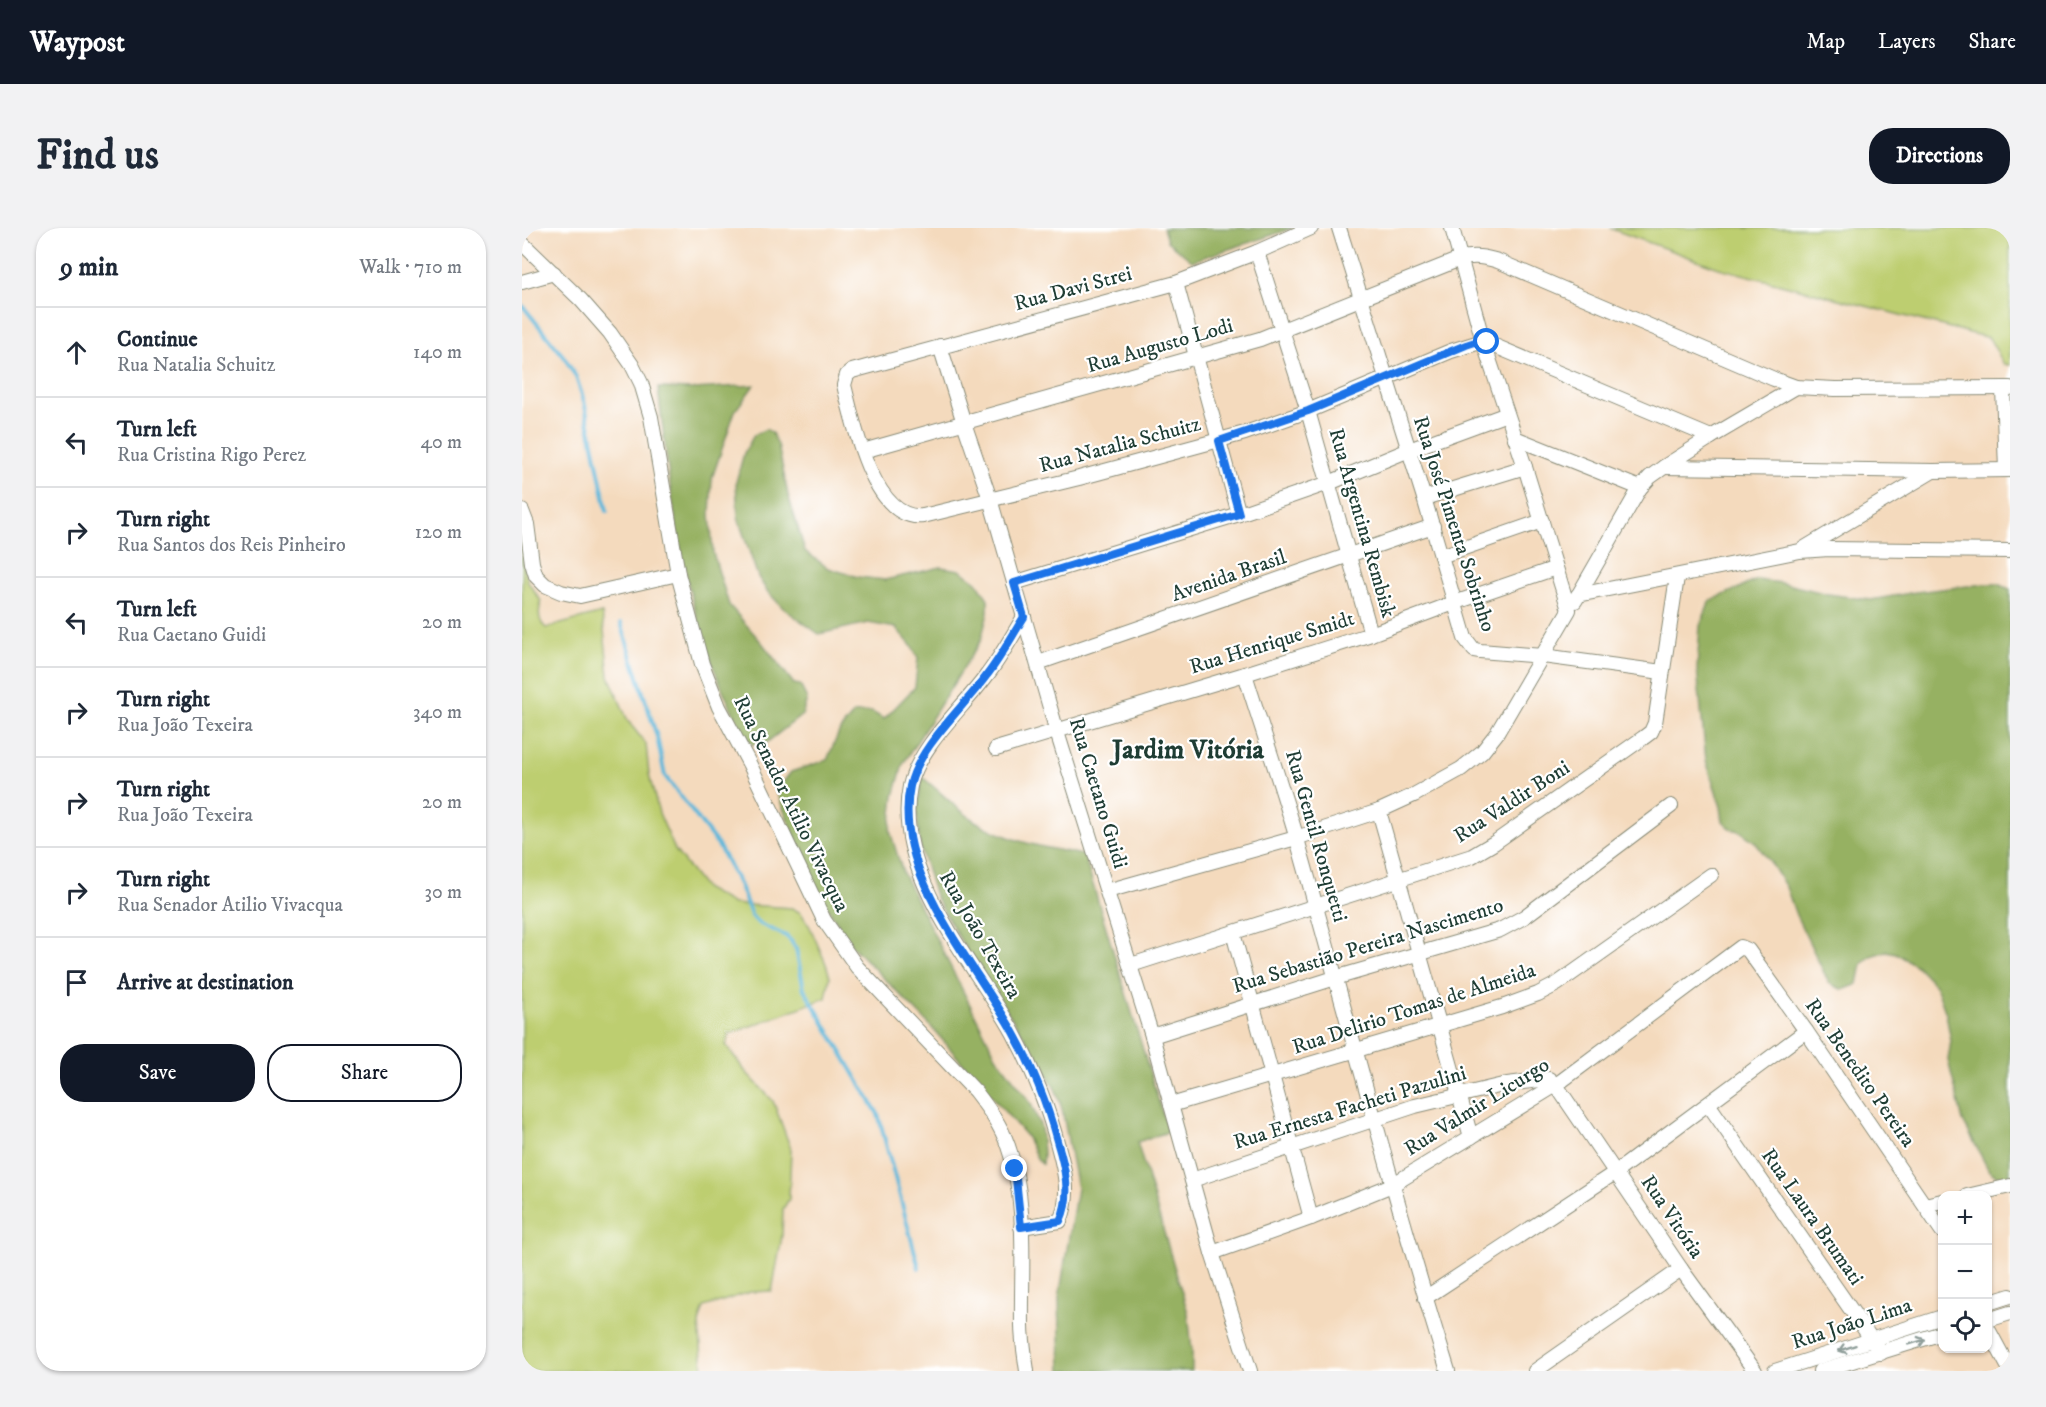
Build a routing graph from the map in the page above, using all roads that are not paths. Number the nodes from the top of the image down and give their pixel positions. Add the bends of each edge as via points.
1 (1311, 228) edge
2 (1339, 228) edge
3 (1452, 228) edge
4 (522, 243) edge
5 (1257, 252) junction
6 (1460, 259) junction
7 (554, 273) junction
8 (522, 282) edge
9 (1176, 283) junction
10 (1361, 299) junction
11 (1284, 331) junction
12 (1483, 340) junction
13 (940, 346) junction
14 (1197, 358) junction
15 (1385, 378) junction
16 (844, 380) joint
17 (1796, 387) junction
18 (2007, 388) edge
19 (1308, 411) junction
20 (1507, 414) junction
21 (964, 423) junction
22 (1711, 437) junction
23 (1515, 438) junction
24 (1219, 441) junction
25 (1409, 450) junction
26 (863, 451) junction
27 (1664, 466) junction
28 (1525, 467) junction
29 (2008, 470) edge
30 (1933, 471) junction
31 (1329, 483) junction
32 (1640, 488) junction
33 (1424, 498) junction
34 (990, 499) junction
35 (522, 511) edge
36 (1239, 514) junction
37 (1542, 521) junction
38 (1433, 526) junction
39 (1800, 551) junction
40 (2010, 551) edge
41 (1348, 556) junction
42 (1441, 556) junction
43 (1556, 568) junction
44 (678, 574) junction
45 (1677, 577) junction
46 (1014, 583) junction
47 (1578, 595) junction
48 (1454, 603) junction
49 (1569, 610) junction
50 (1024, 617) junction
51 (1371, 634) junction
52 (1543, 656) junction
53 (1038, 663) junction
54 (1662, 672) junction
55 (1245, 674) junction
56 (1057, 732) junction
57 (996, 748) dead end
58 (1671, 807) dead end
59 (1379, 811) junction
60 (1296, 838) junction
61 (1712, 875) dead end
62 (1399, 881) junction
63 (1107, 891) junction
64 (1315, 907) junction
65 (1233, 933) junction
66 (1738, 948) joint
67 (1419, 954) junction
68 (1131, 965) junction
69 (1335, 978) junction
70 (1253, 1004) junction
71 (1440, 1026) junction
72 (1806, 1031) junction
73 (1152, 1036) junction
74 (1356, 1050) junction
75 (1273, 1075) junction
76 (1556, 1085) junction
77 (1458, 1094) junction
78 (1709, 1105) junction
79 (1171, 1106) junction
80 (1374, 1118) junction
81 (1471, 1137) junction
82 (1293, 1146) junction
83 (1616, 1172) junction
84 (1192, 1180) junction
85 (1392, 1185) junction
86 (2010, 1186) edge
87 (1988, 1191) edge
88 (1938, 1202) edge
89 (1925, 1205) junction
90 (1311, 1218) junction
91 (1938, 1225) edge
92 (1021, 1227) junction
93 (1212, 1253) junction
94 (1681, 1269) junction
95 (2010, 1296) edge
96 (1425, 1298) junction
97 (1992, 1299) edge
98 (1938, 1318) edge
99 (1938, 1335) edge
100 (1992, 1336) edge
101 (1872, 1339) junction
102 (1881, 1353) junction
103 (2010, 1370) edge
104 (1027, 1371) edge
105 (1250, 1371) edge
106 (1448, 1371) edge
107 (1535, 1371) edge
108 (1755, 1371) edge
109 (1775, 1371) edge
110 (1820, 1371) edge

1 - 5 street, Rua Davi Strei
2 - 10 street, Rua José Pimenta Sobrinho
3 - 6 street
4 - 7 street, Rua Senador Atilio Vivacqua
5 - 9 street, Rua Davi Strei
5 - 11 street, Rua Argentina Rembisk
6 - 10 street, Rua Augusto Lodi
6 - 12 street
6 - 17 street via 1483,257 1498,261
7 - 8 street
7 - 44 street, Rua Senador Atilio Vivacqua via 610,333 641,383 651,417
9 - 13 street, Rua Davi Strei
9 - 14 street
10 - 11 street, Rua Augusto Lodi
10 - 15 street, Rua José Pimenta Sobrinho
11 - 14 street, Rua Augusto Lodi
11 - 19 street, Rua Argentina Rembisk
12 - 15 street, Rua Natalia Schuitz
12 - 20 street
12 - 22 street
13 - 16 street, Rua Davi Strei via 860,368
13 - 21 street, Rua Caetano Guidi
14 - 21 street, Rua Augusto Lodi
14 - 24 street
15 - 19 street, Rua Natalia Schuitz
15 - 25 street, Rua José Pimenta Sobrinho
16 - 26 street, Rua Natalia Schuitz
17 - 18 street
17 - 22 street
18 - 29 street
19 - 24 street, Rua Natalia Schuitz
19 - 31 street, Rua Argentina Rembisk
20 - 23 street
20 - 25 street
21 - 26 street, Rua Augusto Lodi
21 - 34 street, Rua Caetano Guidi
22 - 27 street
23 - 28 street
23 - 32 street
24 - 34 street, Rua Natalia Schuitz
24 - 36 street
25 - 31 street
25 - 33 street, Rua José Pimenta Sobrinho
26 - 34 street, Rua Natalia Schuitz via 880,490 897,509 909,515 923,516
27 - 30 street
27 - 32 street
28 - 33 street
28 - 37 street
29 - 30 street
30 - 39 street
31 - 36 street
31 - 41 street, Rua Argentina Rembisk
32 - 47 street
33 - 38 street, Rua José Pimenta Sobrinho
34 - 46 street, Rua Caetano Guidi
35 - 44 street via 536,576 561,592 580,596
36 - 46 street
37 - 42 street
37 - 43 street
38 - 41 street, Avenida Brasil
38 - 42 street, Rua José Pimenta Sobrinho
39 - 40 street
39 - 45 street
41 - 51 street, Rua Argentina Rembisk
41 - 53 street, Avenida Brasil
42 - 48 street, Rua José Pimenta Sobrinho
43 - 48 street, Rua Henrique Smidt
43 - 49 street
44 - 92 street, Rua Senador Atilio Vivacqua via 711,688 819,909 857,967 975,1091 991,1113 1009,1147 1015,1169
45 - 47 street
45 - 54 street, Rua Valdir Boni
46 - 50 street, Rua Caetano Guidi
47 - 49 street
48 - 51 street, Rua Henrique Smidt
48 - 52 street, Rua José Pimenta Sobrinho via 1465,638 1474,650
49 - 52 street
50 - 53 street, Rua Caetano Guidi
50 - 92 street, Rua João Texeira via 988,674 922,759 913,775 908,800 909,830 923,880 942,920 1021,1048 1041,1091 1062,1159 1066,1201 1060,1221
51 - 55 street, Rua Henrique Smidt
52 - 54 street, Rua José Pimenta Sobrinho
52 - 59 street via 1482,752 1461,769
53 - 56 street, Rua Caetano Guidi
54 - 62 street, Rua Valdir Boni via 1651,732 1482,851
55 - 56 street, Rua Henrique Smidt
55 - 60 street, Rua Gentil Ronquetti
56 - 57 street, Rua Henrique Smidt
56 - 63 street, Rua Caetano Guidi
58 - 67 street, Rua Sebastião Pereira Nascimento via 1516,922
59 - 60 street
59 - 62 street
60 - 63 street
60 - 64 street, Rua Gentil Ronquetti
61 - 71 street, Rua Delirio Tomas de Almeida via 1557,984 1520,1002
62 - 64 street, Rua Valdir Boni
62 - 67 street
63 - 68 street, Rua Caetano Guidi
64 - 65 street, Rua Valdir Boni
64 - 69 street, Rua Gentil Ronquetti
65 - 68 street, Rua Valdir Boni
65 - 70 street
66 - 72 street, Rua Benedito Pereira via 1748,950
66 - 76 street, Rua Valmir Licurgo
67 - 69 street, Rua Sebastião Pereira Nascimento
67 - 71 street
68 - 73 street, Rua Caetano Guidi
69 - 70 street, Rua Sebastião Pereira Nascimento
69 - 74 street, Rua Gentil Ronquetti
70 - 73 street, Rua Sebastião Pereira Nascimento
70 - 75 street
71 - 74 street, Rua Delirio Tomas de Almeida
71 - 77 street
72 - 78 street
72 - 89 street, Rua Benedito Pereira
73 - 79 street, Rua Caetano Guidi
74 - 75 street, Rua Delirio Tomas de Almeida
74 - 80 street, Rua Gentil Ronquetti
75 - 79 street, Rua Delirio Tomas de Almeida
75 - 82 street
76 - 77 street, Rua Ernesta Facheti Pazulini via 1549,1079 1539,1079
76 - 81 street, Rua Valmir Licurgo
76 - 83 street, Rua Vitória
77 - 80 street, Rua Ernesta Facheti Pazulini
77 - 81 street
78 - 83 street
78 - 101 street, Rua Laura Brumati
79 - 84 street, Rua Caetano Guidi
80 - 82 street, Rua Ernesta Facheti Pazulini
80 - 85 street, Rua Gentil Ronquetti
81 - 85 street, Rua Valmir Licurgo
82 - 84 street, Rua Ernesta Facheti Pazulini
82 - 90 street
83 - 94 street, Rua Vitória
83 - 96 street
84 - 93 street, Rua Caetano Guidi
85 - 90 street, Rua Valmir Licurgo
85 - 96 street, Rua Gentil Ronquetti
86 - 87 street
88 - 89 street
89 - 91 street, Rua Benedito Pereira
90 - 93 street, Rua Valmir Licurgo
92 - 104 street, Rua Senador Atilio Vivacqua via 1022,1327
93 - 105 street, Rua Caetano Guidi
94 - 107 street
94 - 108 street, Rua Vitória
95 - 97 street
96 - 106 street, Rua Gentil Ronquetti
98 - 101 street, Rua João Lima
102 -> 99 street, Rua João Lima
100 - 103 street
101 - 102 street, Rua Laura Brumati
101 -> 109 street, Rua João Lima
102 - 110 street, Rua João Lima

